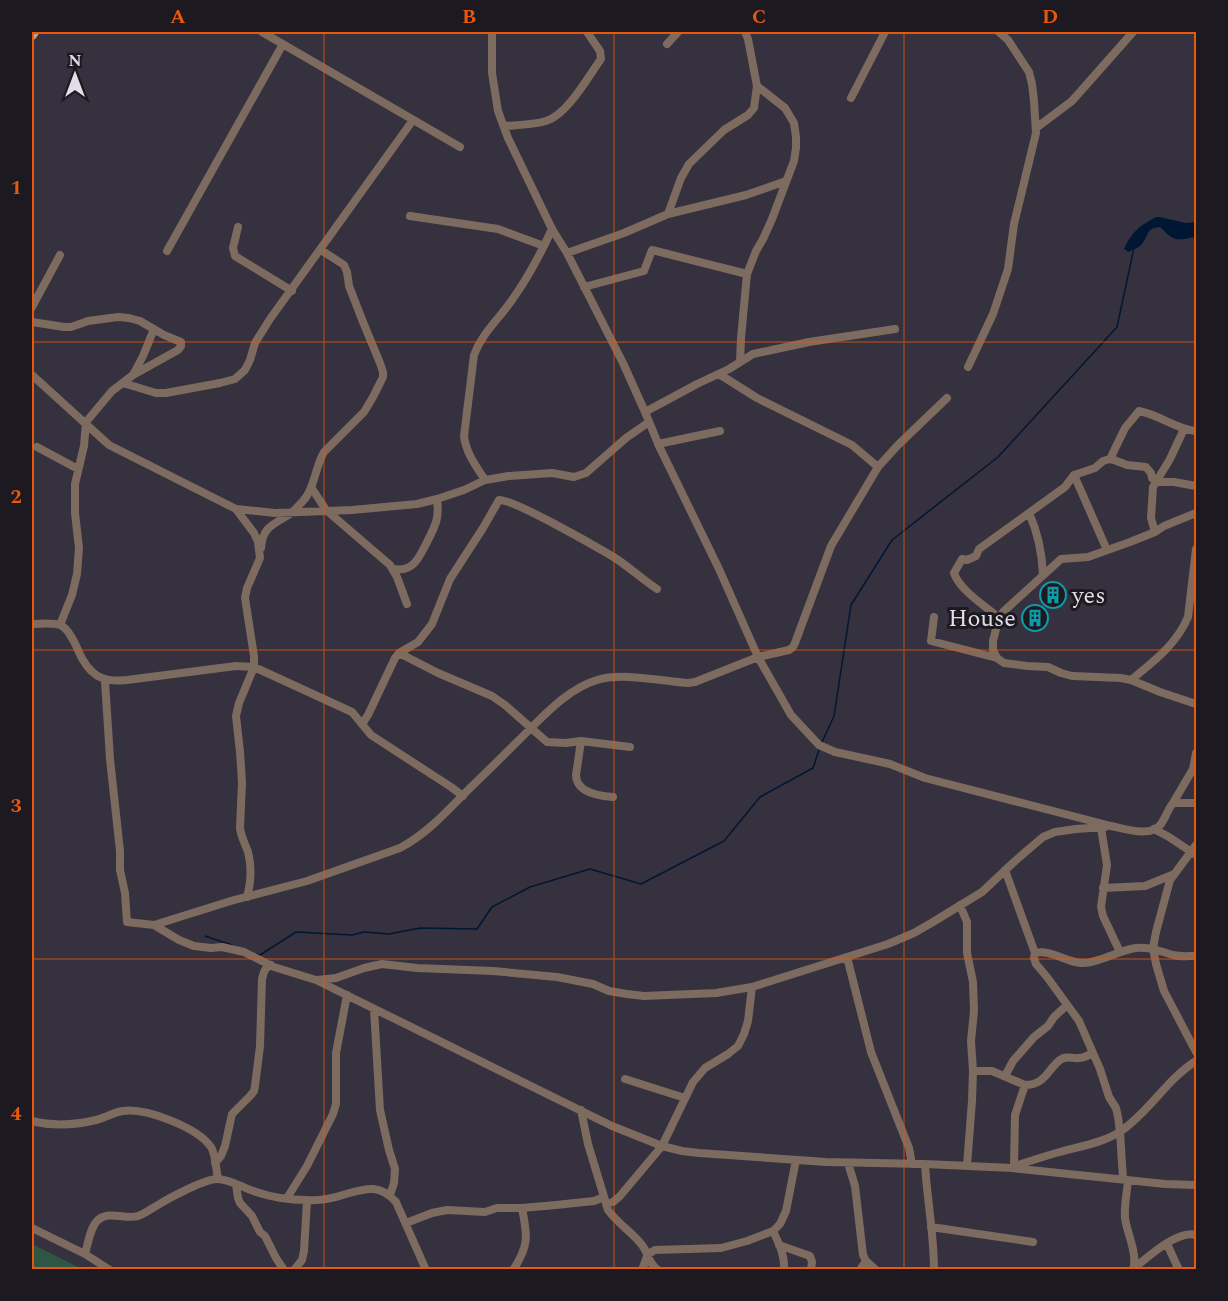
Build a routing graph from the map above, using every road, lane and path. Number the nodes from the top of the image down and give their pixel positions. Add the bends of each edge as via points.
1 (262, 32) edge
2 (492, 32) edge
3 (587, 32) edge
4 (678, 32) edge
5 (745, 32) edge
6 (885, 32) edge
7 (999, 32) edge
8 (1133, 32) edge
9 (283, 44) junction
10 (667, 44) dead end
11 (757, 86) junction
12 (851, 98) dead end
13 (413, 120) junction
14 (504, 126) junction
15 (1036, 128) junction
16 (460, 147) dead end
17 (786, 181) junction
18 (668, 214) junction
19 (410, 216) dead end
20 (238, 227) dead end
21 (552, 229) junction
22 (544, 246) junction
23 (321, 250) junction
24 (167, 251) dead end
25 (567, 253) junction
26 (60, 255) dead end
27 (747, 274) junction
28 (584, 287) junction
29 (292, 291) junction
30 (32, 307) edge
31 (32, 322) edge
32 (154, 329) junction
33 (894, 329) dead end
34 (740, 362) junction
35 (968, 367) dead end
36 (719, 374) junction
37 (32, 375) edge
38 (133, 375) junction
39 (123, 383) junction
40 (947, 399) dead end
41 (645, 412) junction
42 (649, 422) junction
43 (86, 423) junction
44 (1184, 429) junction
45 (1197, 430) edge
46 (720, 431) dead end
47 (658, 444) junction
48 (37, 447) dead end
49 (1110, 459) junction
50 (878, 467) junction
51 (78, 469) junction
52 (1074, 475) junction
53 (485, 480) junction
54 (1156, 482) junction
55 (1197, 486) edge
56 (311, 487) junction
57 (437, 499) junction
58 (236, 509) junction
59 (326, 510) junction
60 (292, 512) junction
61 (1029, 513) junction
62 (1197, 513) edge
63 (1155, 532) junction
64 (1197, 549) edge
65 (1107, 550) junction
66 (260, 558) junction
67 (393, 569) junction
68 (1043, 574) junction
69 (657, 589) dead end
70 (407, 604) dead end
71 (934, 617) dead end
72 (1000, 618) junction
73 (32, 624) edge
74 (60, 625) junction
75 (399, 653) junction
76 (758, 657) junction
77 (997, 658) junction
78 (254, 667) junction
79 (1131, 680) junction
80 (105, 681) junction
81 (1197, 704) edge
82 (362, 724) junction
83 (531, 728) junction
84 (581, 741) junction
85 (630, 747) dead end
86 (1197, 753) edge
87 (463, 796) junction
88 (613, 797) dead end
89 (1173, 803) junction
90 (1197, 803) edge
91 (1111, 826) junction
92 (1101, 828) junction
93 (1154, 829) junction
94 (1195, 851) edge
95 (1005, 870) junction
96 (1172, 875) junction
97 (1103, 888) junction
98 (247, 897) junction
99 (960, 905) junction
100 (154, 925) junction
101 (1153, 948) junction
102 (1120, 952) junction
103 (1035, 953) junction
104 (1197, 956) edge
105 (847, 957) junction
106 (271, 965) junction
107 (316, 980) junction
108 (752, 987) junction
109 (347, 995) junction
110 (1067, 1005) junction
111 (374, 1009) junction
112 (1197, 1052) edge
113 (1093, 1053) junction
114 (1197, 1061) edge
115 (973, 1071) junction
116 (1005, 1076) junction
117 (625, 1079) dead end
118 (1025, 1085) junction
119 (685, 1098) junction
120 (581, 1110) junction
121 (32, 1121) edge
122 (1120, 1132) junction
123 (662, 1146) junction
124 (796, 1160) junction
125 (215, 1163) junction
126 (848, 1163) junction
127 (912, 1164) junction
128 (925, 1164) junction
129 (968, 1165) junction
130 (1013, 1167) junction
131 (218, 1179) junction
132 (1126, 1179) junction
133 (236, 1185) junction
134 (1197, 1185) edge
135 (390, 1195) junction
136 (287, 1198) junction
137 (307, 1201) junction
138 (594, 1201) junction
139 (606, 1204) junction
140 (522, 1208) junction
141 (406, 1223) junction
142 (931, 1227) junction
143 (32, 1228) edge
144 (773, 1231) junction
145 (1197, 1235) edge
146 (1033, 1242) dead end
147 (1167, 1244) junction
148 (779, 1245) junction
149 (85, 1254) junction
150 (648, 1254) junction
151 (866, 1262) junction
152 (107, 1269) edge
153 (285, 1269) edge
154 (294, 1269) edge
155 (426, 1269) edge
156 (513, 1269) edge
157 (642, 1269) edge
158 (657, 1269) edge
159 (784, 1269) edge
160 (811, 1269) edge
161 (860, 1269) edge
162 (876, 1269) edge
163 (934, 1269) edge
164 (1133, 1269) edge
165 (1179, 1269) edge

1 - 9 street
2 - 14 street via 492,73
3 - 14 street via 601,59 567,105 543,122
4 - 10 street
5 - 11 street
6 - 12 street
7 - 15 street via 1029,72
8 - 15 street via 1072,101
9 - 13 street
9 - 24 street
11 - 17 street via 785,108 794,123 796,153
11 - 18 street via 754,108 748,115 724,130 688,164
13 - 16 street
13 - 23 street
14 - 21 street
15 - 35 street via 1008,268 993,314
17 - 18 street
17 - 27 street
18 - 25 street
19 - 22 street via 498,229
20 - 29 street via 235,256
21 - 22 street
21 - 25 street
22 - 53 street via 474,355 464,436 469,454
23 - 29 street
23 - 56 street via 346,268 349,286 383,372 364,412 324,452
25 - 28 street
26 - 30 street
27 - 28 street via 652,249 644,271
27 - 34 street
28 - 41 street
29 - 39 street via 255,343 245,370 235,379 166,393
31 - 32 street via 71,327 118,317 140,321
32 - 38 street
32 - 38 street via 179,340 182,346
33 - 34 street via 753,354
34 - 36 street
36 - 41 street
36 - 50 street via 757,398 852,445
37 - 43 street
38 - 39 street
39 - 43 street
40 - 50 street
41 - 42 street
42 - 47 street
42 - 53 street via 581,476 552,473
43 - 51 street
43 - 58 street via 109,445
44 - 45 street
44 - 49 street via 1140,411 1125,428
44 - 54 street
46 - 47 street
47 - 76 street
48 - 51 street
49 - 52 street
49 - 54 street via 1146,467
50 - 76 street via 831,546 793,647
51 - 74 street via 74,500 78,574
52 - 61 street via 1065,487
52 - 65 street
53 - 57 street
54 - 55 street
54 - 63 street via 1151,515
56 - 59 street
56 - 60 street
57 - 59 street via 417,504
57 - 67 street via 436,526 418,561 406,569
58 - 60 street
58 - 66 street via 254,533
59 - 60 street
59 - 67 street
60 - 66 street via 267,528
61 - 68 street via 1039,541
61 - 72 street via 979,549 976,556 962,559 954,573 958,582
62 - 63 street
63 - 65 street
64 - 79 street via 1184,627 1165,652
65 - 68 street via 1088,557 1061,559
66 - 78 street via 245,598
67 - 70 street
68 - 72 street
69 - 75 street via 613,557 501,499 450,579 432,624 418,642
71 - 77 street via 931,641
72 - 77 street via 993,641
73 - 74 street
74 - 80 street via 74,639 88,668
75 - 82 street
75 - 83 street via 492,696
76 - 83 street via 688,683 598,679 571,693
76 - 91 street via 791,715 819,745 925,778
77 - 79 street via 1004,663 1048,667 1072,676
78 - 80 street
78 - 82 street via 352,712
78 - 98 street via 236,716 242,782 240,828 251,872
79 - 81 street
80 - 100 street via 127,922
82 - 87 street via 371,735
83 - 84 street via 547,742
83 - 87 street
84 - 85 street
84 - 88 street via 576,781 598,796
86 - 89 street via 1193,769
87 - 98 street via 440,820 400,848 308,881
89 - 90 street
89 - 93 street
91 - 92 street
91 - 93 street via 1137,832
92 - 95 street via 1043,837
92 - 97 street via 1107,865
93 - 94 street
94 - 96 street
95 - 99 street via 982,892
95 - 103 street
96 - 97 street via 1145,886
96 - 101 street
97 - 102 street via 1102,916
98 - 100 street
99 - 105 street via 914,933
99 - 115 street via 967,922 967,953 973,982
100 - 106 street via 194,946 232,949
101 - 102 street
101 - 104 street
101 - 112 street via 1164,991
102 - 103 street via 1089,963
103 - 110 street via 1036,964
105 - 108 street
105 - 127 street via 871,1052
106 - 107 street
106 - 125 street via 264,969 262,979 254,1091 232,1113 225,1146
107 - 108 street via 382,964 566,978 644,996
107 - 109 street
108 - 119 street via 748,1022 738,1046 705,1068
109 - 111 street
109 - 136 street via 336,1053 336,1104 308,1166
110 - 113 street
110 - 116 street via 1013,1061
111 - 120 street
111 - 135 street via 380,1110 395,1169
113 - 118 street via 1061,1058 1047,1075
113 - 122 street via 1116,1108
114 - 122 street via 1180,1072
115 - 116 street
115 - 129 street
116 - 118 street
117 - 119 street
118 - 130 street via 1016,1115
119 - 123 street
120 - 123 street
120 - 139 street
121 - 125 street via 75,1123 137,1111 166,1119 198,1135 210,1146
122 - 130 street via 1087,1146
122 - 132 street
123 - 124 street via 699,1153
123 - 139 street via 620,1196
124 - 126 street
124 - 144 street via 786,1211
125 - 131 street
126 - 127 street
126 - 151 street
127 - 128 street
128 - 129 street
128 - 142 street
129 - 130 street
130 - 132 street
131 - 133 street
131 - 149 street via 195,1186 138,1217 100,1218
132 - 134 street
132 - 164 street via 1125,1216
133 - 136 street
133 - 153 street via 240,1203
135 - 137 street via 370,1188
135 - 141 street
136 - 137 street
137 - 154 street via 304,1251
138 - 139 street
138 - 139 street
138 - 140 street
139 - 150 street
140 - 141 street via 485,1212 447,1210
140 - 156 street via 527,1236
141 - 155 street
142 - 146 street
142 - 163 street
143 - 149 street
144 - 148 street
144 - 150 street via 721,1248 665,1248
145 - 147 street via 1183,1235
147 - 164 street
147 - 165 street
148 - 159 street
148 - 160 street via 810,1256
149 - 152 street
150 - 157 street
150 - 158 street
151 - 161 street
151 - 162 street

